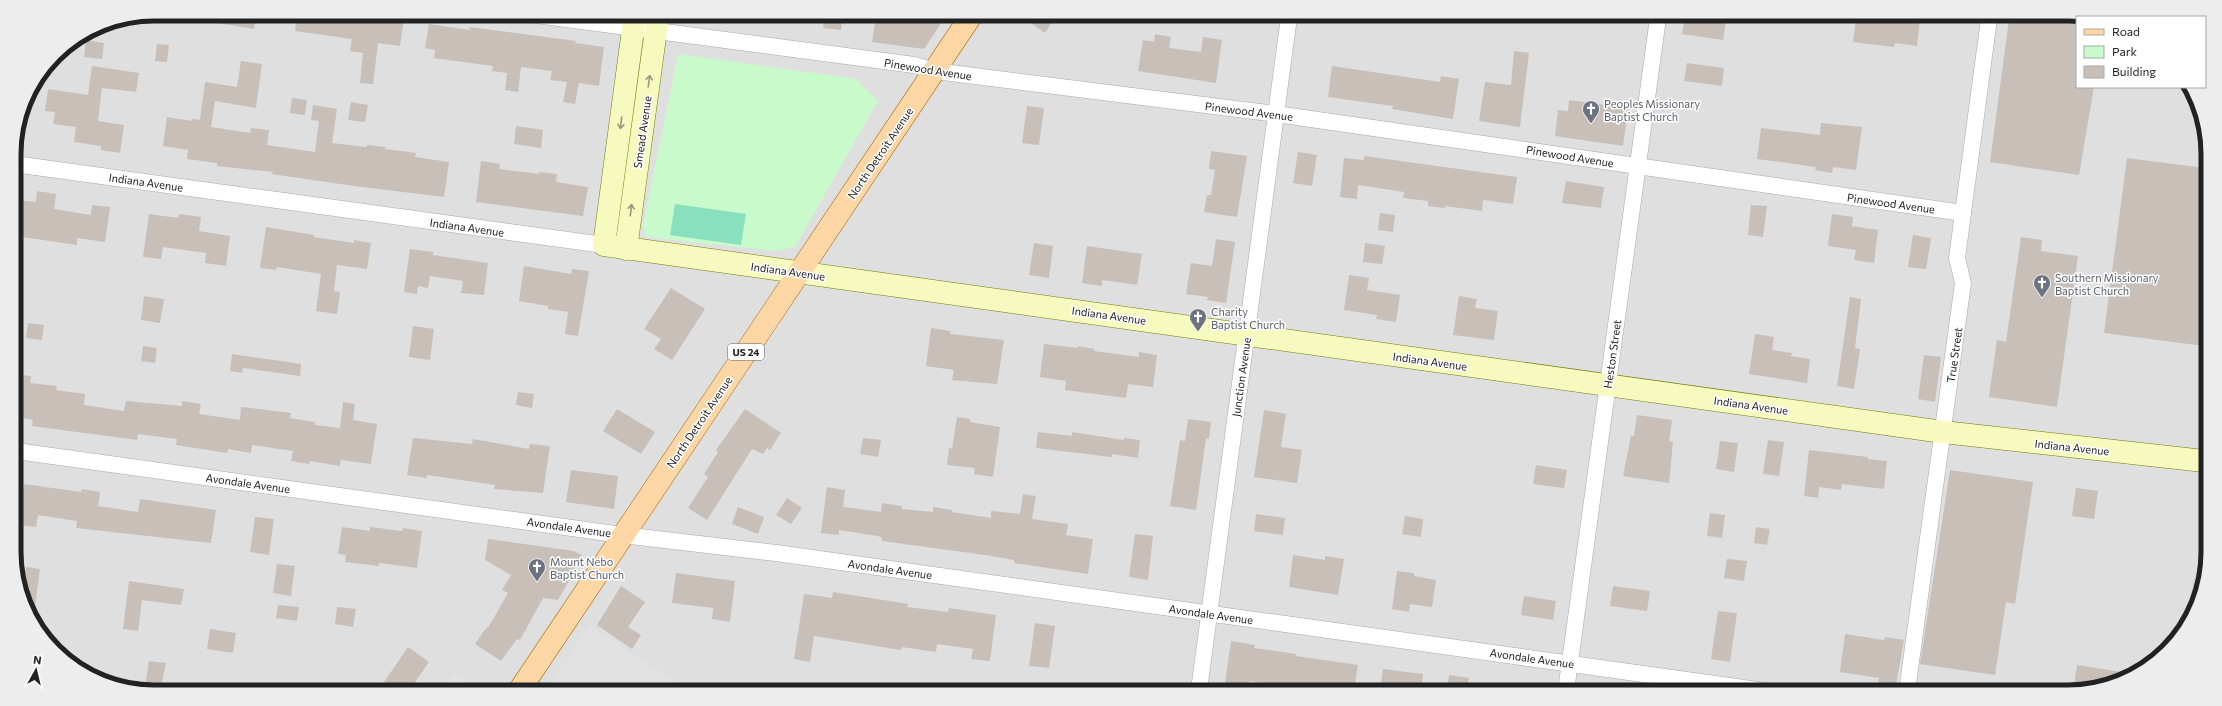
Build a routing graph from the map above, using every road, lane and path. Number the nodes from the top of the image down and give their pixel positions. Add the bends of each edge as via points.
1 (620, 21) edge
2 (968, 21) edge
3 (1288, 21) edge
4 (1658, 21) edge
5 (1989, 21) edge
6 (634, 22) edge
7 (657, 23) edge
8 (935, 71) junction
9 (1276, 114) junction
10 (21, 165) edge
11 (1638, 167) junction
12 (1963, 213) junction
13 (604, 245) junction
14 (626, 248) junction
15 (800, 272) junction
16 (1247, 335) junction
17 (1608, 386) junction
18 (1943, 432) junction
19 (21, 452) edge
20 (2201, 461) edge
21 (622, 535) junction
22 (1209, 614) junction
23 (1570, 663) junction
24 (523, 685) edge
25 (1200, 685) edge
26 (1567, 685) edge
27 (1723, 685) edge
28 (1909, 685) edge

1 - 6 street, Pinewood Avenue
2 - 8 main road, North Detroit Avenue / US 24
3 - 9 street, Junction Avenue
4 - 11 street, Heston Street
5 - 12 street, True Street
6 - 7 street, Pinewood Avenue
6 -> 13 street, Smead Avenue
7 - 8 street, Pinewood Avenue via 914,65
14 -> 7 street, Smead Avenue
8 - 9 street, Pinewood Avenue
8 - 15 main road, North Detroit Avenue / US 24
9 - 11 street, Pinewood Avenue
9 - 16 street, Junction Avenue
10 - 13 street, Indiana Avenue
11 - 12 street, Pinewood Avenue
11 - 17 street, Heston Street
12 - 18 street, True Street via 1957,258 1963,284
13 - 14 street, Indiana Avenue
14 - 15 street, Indiana Avenue
15 - 16 street, Indiana Avenue
15 - 21 main road, North Detroit Avenue / US 24
16 - 17 street, Indiana Avenue
16 - 22 street, Junction Avenue
17 - 18 street, Indiana Avenue
17 - 23 street, Heston Street
18 - 20 street, Indiana Avenue
18 - 28 street, True Street
19 - 21 street, Avondale Avenue
21 - 22 street, Avondale Avenue via 776,553
21 - 24 main road, North Detroit Avenue / US 24
22 - 23 street, Avondale Avenue
22 - 25 street, Junction Avenue
23 - 26 street, Heston Street
23 - 27 street, Avondale Avenue

